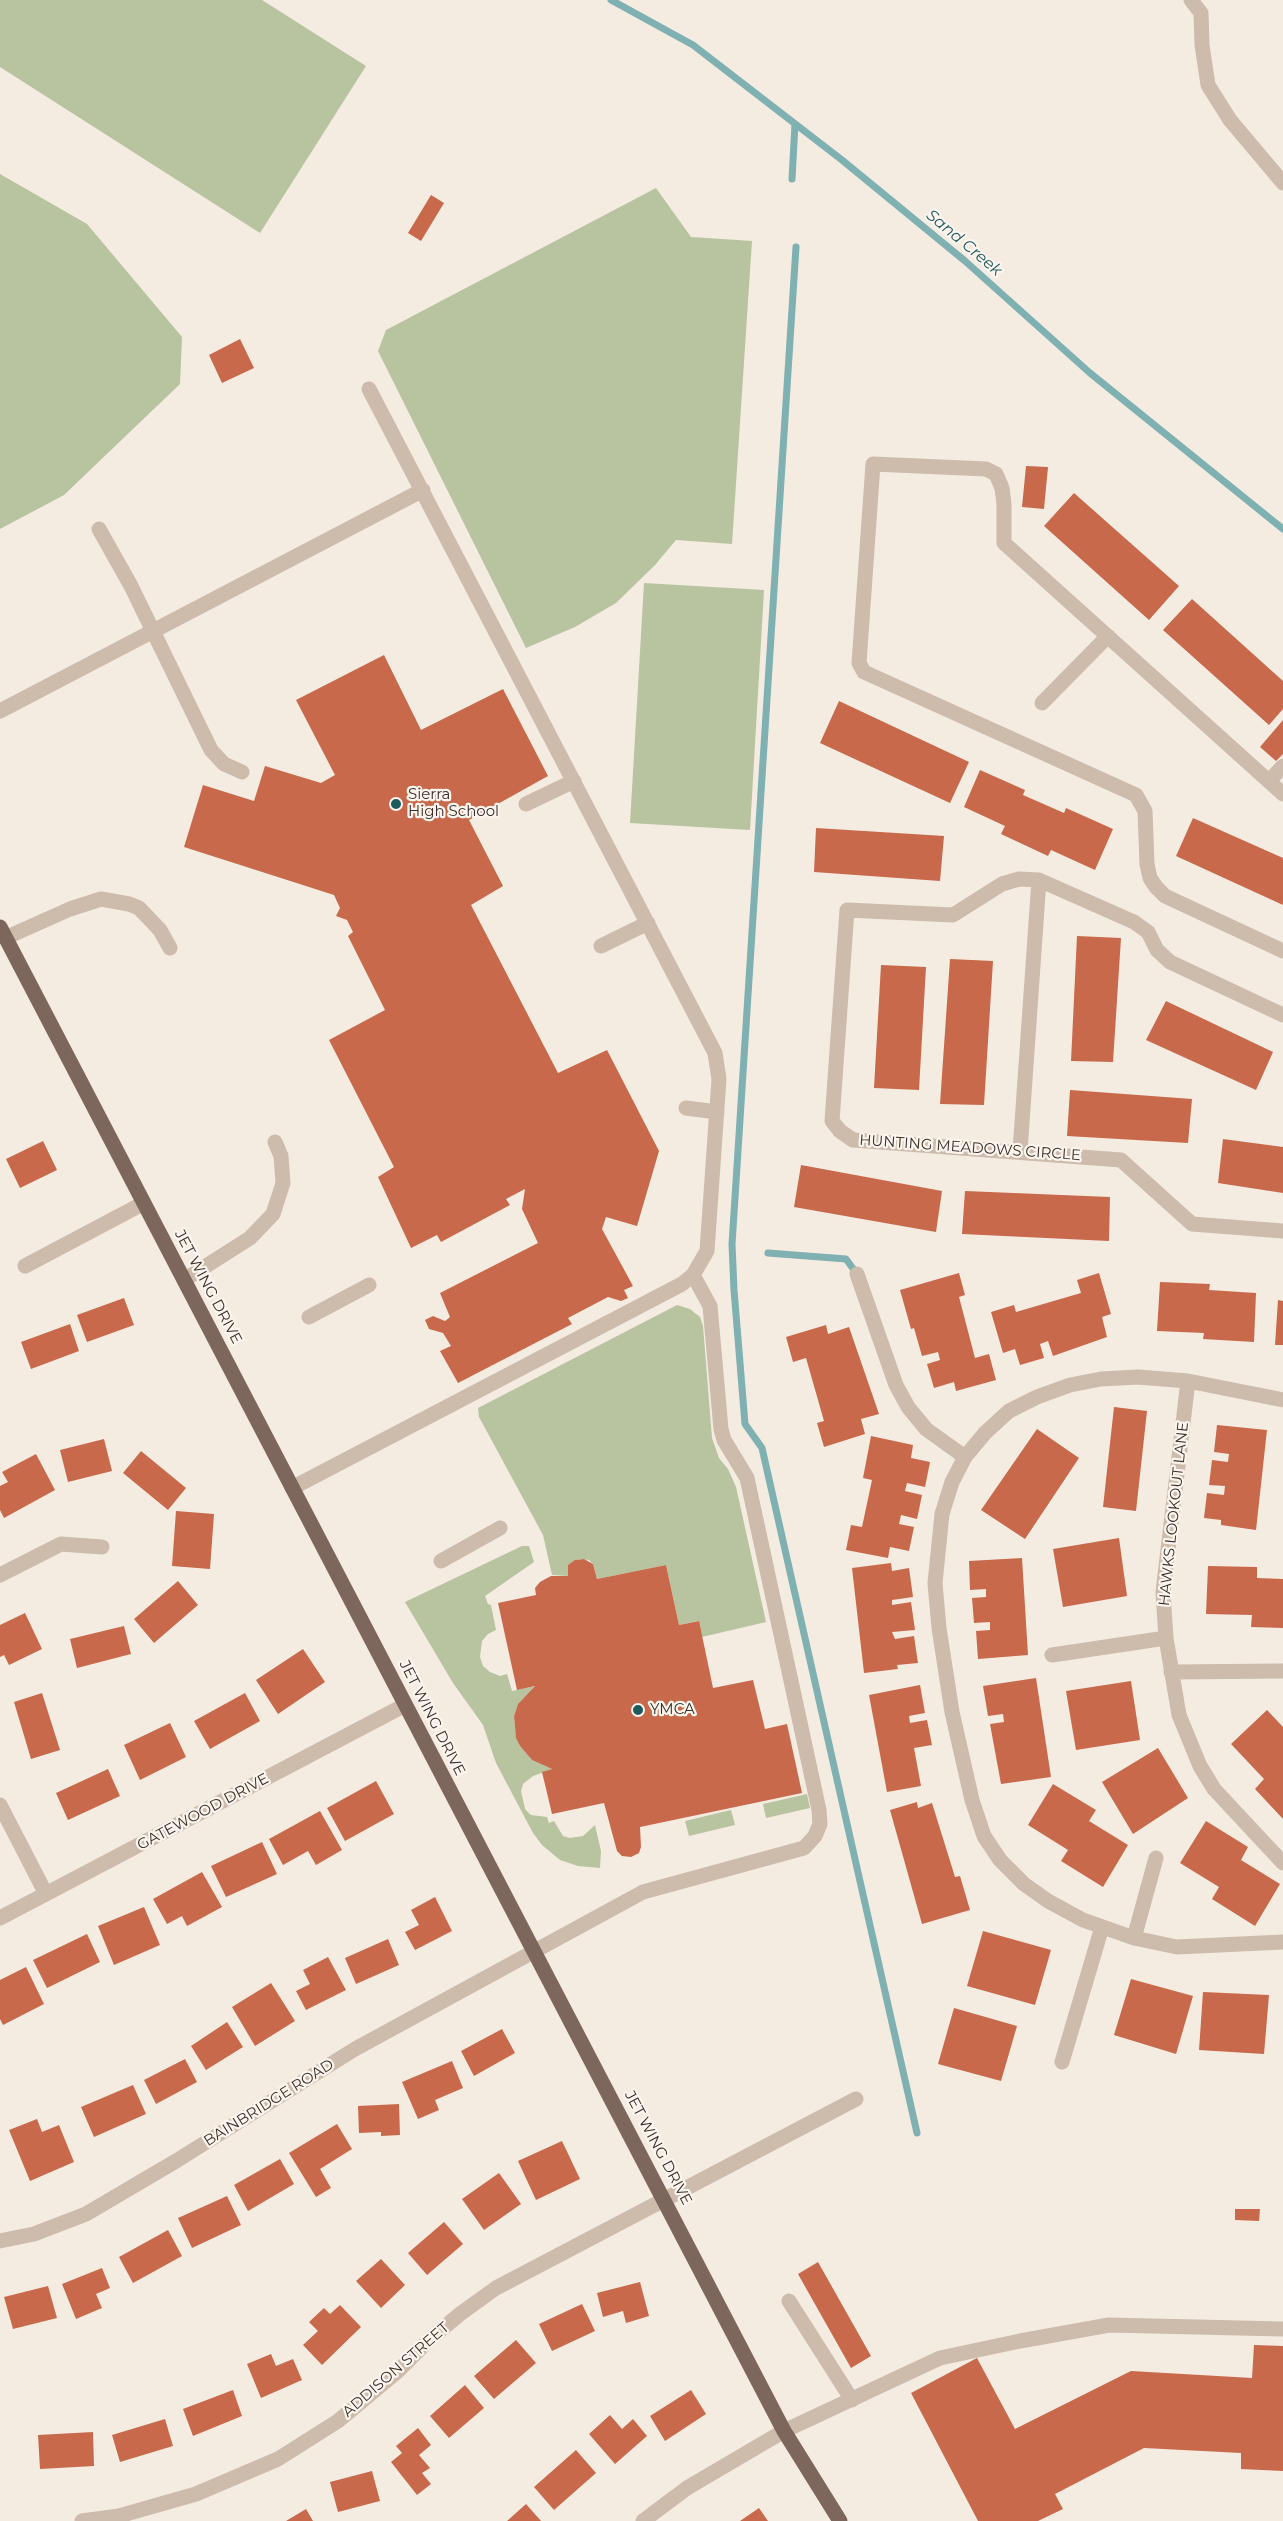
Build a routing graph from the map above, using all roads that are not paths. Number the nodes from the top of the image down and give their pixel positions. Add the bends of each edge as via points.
1 (1191, 0) edge
2 (1283, 183) edge
3 (369, 389) dead end
4 (423, 490) junction
5 (99, 529) dead end
6 (152, 632) junction
7 (1108, 636) junction
8 (1042, 704) dead end
9 (0, 711) edge
10 (1283, 766) edge
11 (242, 772) dead end
12 (574, 781) junction
13 (1269, 781) junction
14 (1283, 794) edge
15 (526, 804) dead end
16 (1039, 880) junction
17 (648, 923) junction
18 (4, 941) edge
19 (602, 946) dead end
20 (170, 948) dead end
21 (1283, 951) edge
22 (1283, 1015) edge
23 (686, 1108) dead end
24 (717, 1112) junction
25 (275, 1142) dead end
26 (1020, 1151) junction
27 (144, 1203) junction
28 (1283, 1231) edge
29 (25, 1266) dead end
30 (857, 1274) dead end
31 (693, 1275) junction
32 (184, 1280) junction
33 (369, 1285) dead end
34 (309, 1317) dead end
35 (1188, 1381) junction
36 (1283, 1400) edge
37 (964, 1457) junction
38 (292, 1488) junction
39 (500, 1528) dead end
40 (102, 1547) dead end
41 (441, 1561) dead end
42 (0, 1575) edge
43 (1166, 1638) junction
44 (1052, 1655) dead end
45 (1283, 1671) edge
46 (1171, 1672) junction
47 (405, 1705) junction
48 (0, 1805) edge
49 (1156, 1858) dead end
50 (1283, 1863) edge
51 (46, 1894) junction
52 (0, 1918) edge
53 (1102, 1927) junction
54 (1134, 1938) junction
55 (1283, 1942) edge
56 (534, 1953) junction
57 (1062, 2062) dead end
58 (856, 2099) dead end
59 (664, 2198) junction
60 (0, 2241) edge
61 (789, 2301) dead end
62 (1283, 2329) edge
63 (852, 2400) junction
64 (784, 2431) junction
65 (82, 2521) edge
66 (643, 2521) edge
67 (840, 2521) edge

1 - 2 street via 1201,13 1208,85 1230,120
3 - 4 street
4 - 6 street
4 - 12 street
5 - 6 street
6 - 9 street
6 - 11 street via 211,750 224,764
7 - 8 street
7 - 13 street
7 - 21 street via 1004,543 1004,504 996,474 986,470 873,464 859,663 864,672 1136,795 1145,811 1150,878 1156,887 1165,896
10 - 13 street
12 - 15 street
12 - 17 street
13 - 14 street
16 - 22 street, HUNTING MEADOWS CIRCLE via 1134,922 1148,932 1157,950 1170,962
16 - 26 street
16 - 26 street, HUNTING MEADOWS CIRCLE via 1019,879 1002,884 952,915 847,910 832,1121 853,1140
17 - 19 street
17 - 24 street via 716,1053
18 - 20 street via 101,899 139,908 160,930
18 - 27 main road, JET WING DRIVE
23 - 24 street
24 - 31 street via 707,1251
25 - 32 street via 281,1155 283,1183 273,1214 249,1238
26 - 28 street, HUNTING MEADOWS CIRCLE via 1121,1160 1192,1224
27 - 29 street
27 - 32 main road, JET WING DRIVE
30 - 37 street via 896,1385 908,1407 926,1429
31 - 38 street
31 - 56 street, BAINBRIDGE ROAD via 710,1305 724,1440 747,1478 820,1824 816,1836 804,1848 643,1892
32 - 38 main road, JET WING DRIVE
33 - 34 street
35 - 36 street
35 - 37 street via 1101,1379 1037,1396 1009,1411
35 - 43 street, HAWKS LOOKOUT LANE via 1163,1592
37 - 53 street via 942,1514 936,1583 952,1712 972,1800 984,1836 1000,1860 1024,1884 1048,1901
38 - 47 main road, JET WING DRIVE
39 - 41 street
40 - 42 street via 61,1544
43 - 44 street
43 - 46 street, HAWKS LOOKOUT LANE
45 - 46 street
46 - 50 street, HAWKS LOOKOUT LANE via 1179,1715 1200,1766 1214,1789
47 - 51 street, GATEWOOD DRIVE
47 - 56 main road, JET WING DRIVE
48 - 51 street
49 - 54 street
51 - 52 street, GATEWOOD DRIVE
53 - 54 street
53 - 57 street
54 - 55 street via 1177,1947
56 - 59 main road, JET WING DRIVE
56 - 60 street, BAINBRIDGE ROAD via 355,2049 86,2214 34,2234
58 - 59 street, ADDISON STREET
59 - 64 main road, JET WING DRIVE
59 - 65 street, ADDISON STREET via 496,2288 437,2333 345,2415 278,2459 196,2494 119,2516
61 - 63 street
62 - 63 street via 1109,2325 940,2358
63 - 64 street
64 - 66 street via 687,2488
64 - 67 main road, JET WING DRIVE

